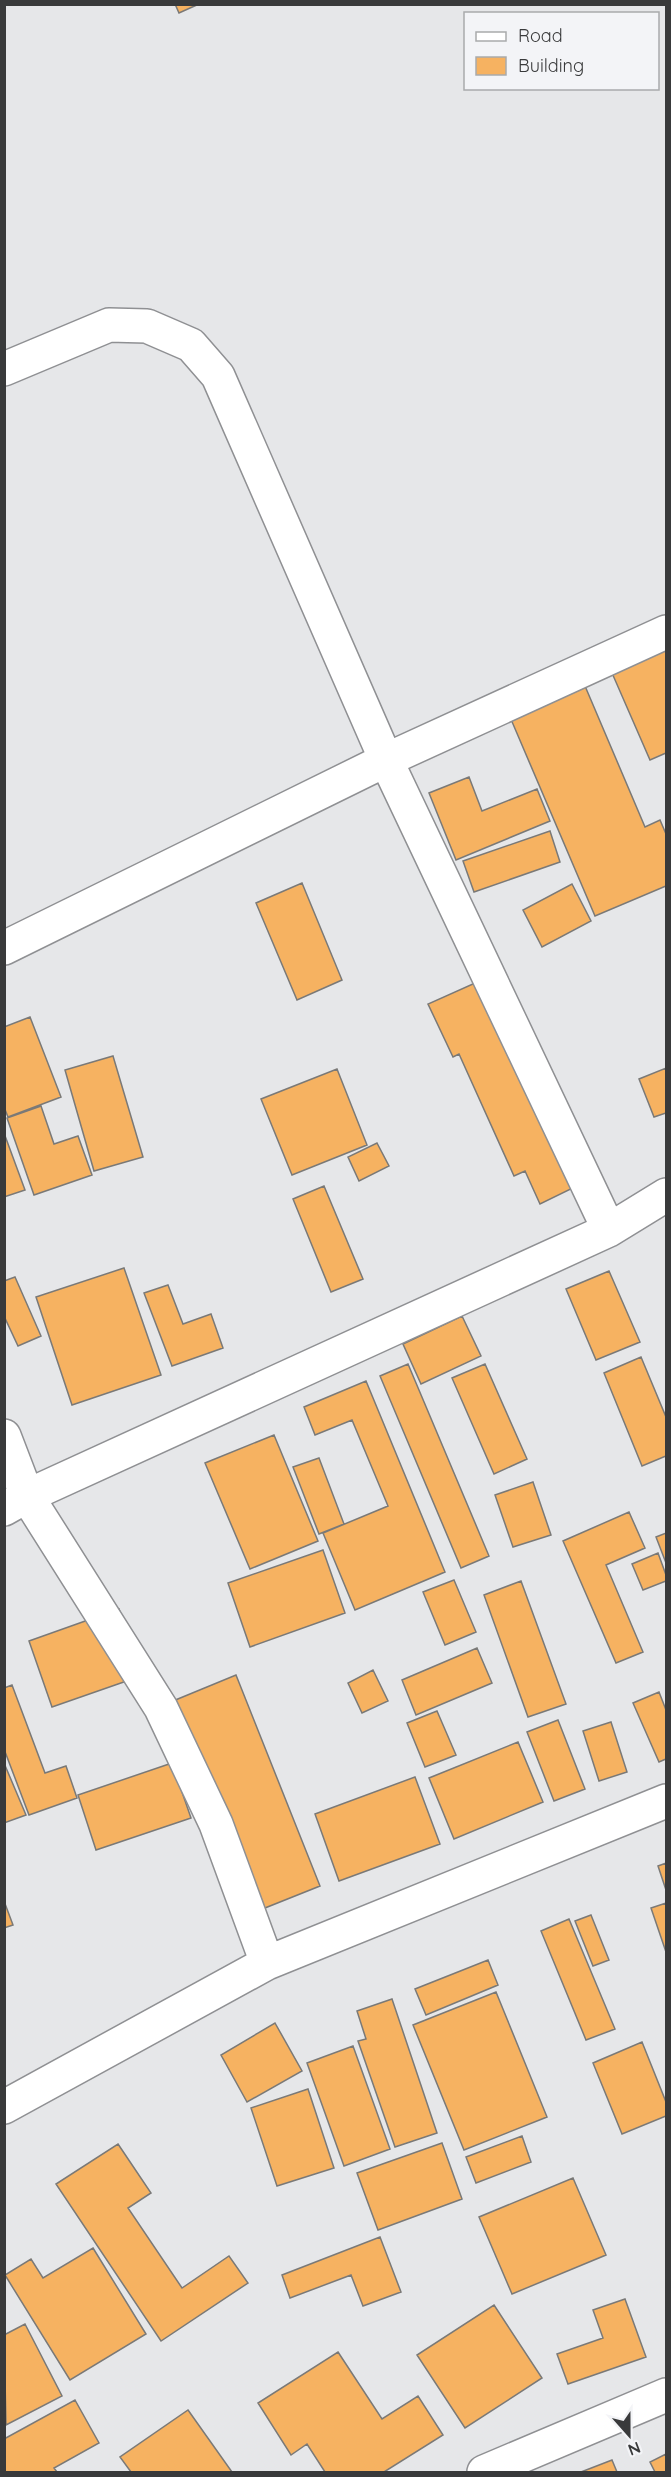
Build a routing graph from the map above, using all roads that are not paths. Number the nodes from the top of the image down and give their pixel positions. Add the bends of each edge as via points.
1 (4, 369) edge
2 (666, 632) edge
3 (386, 760) junction
4 (4, 948) edge
5 (666, 1195) edge
6 (609, 1230) junction
7 (4, 1436) edge
8 (16, 1503) edge
9 (662, 1810) edge
10 (267, 1963) junction
11 (4, 2107) edge
12 (666, 2395) edge
13 (484, 2472) edge

1 - 3 street via 109,326 147,326 191,345 218,376
2 - 3 street
3 - 4 street
3 - 6 street
5 - 6 street
6 - 8 street
7 - 8 street
8 - 10 street via 161,1707 216,1824
9 - 10 street
10 - 11 street
12 - 13 street

